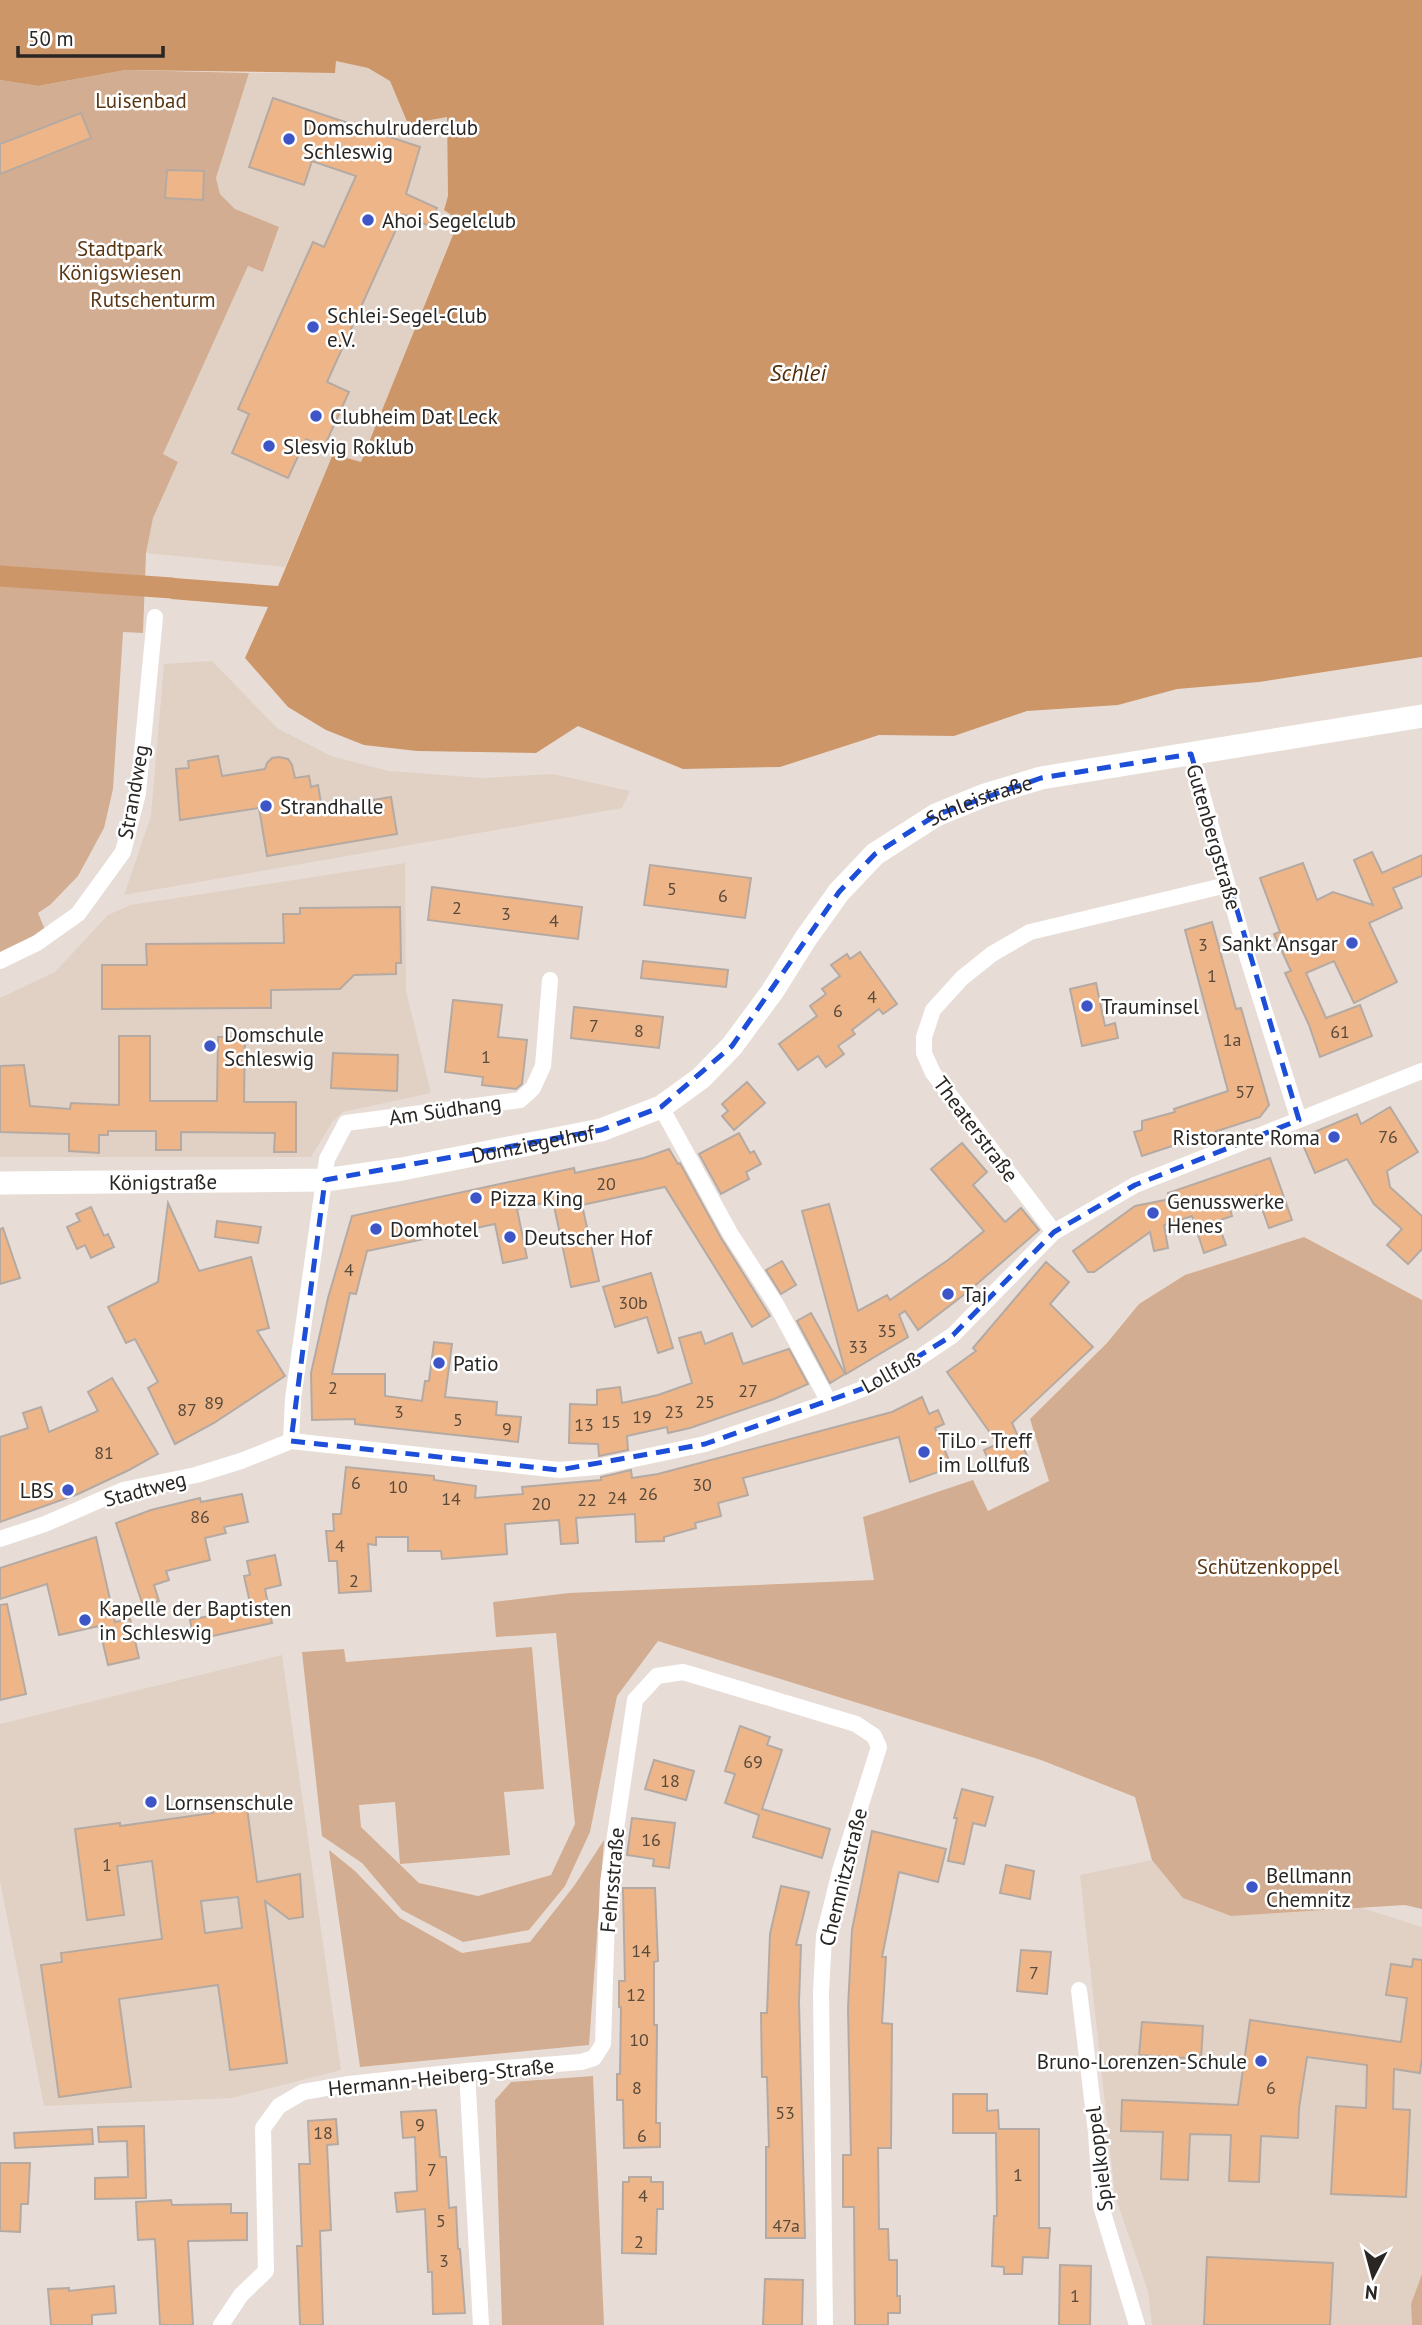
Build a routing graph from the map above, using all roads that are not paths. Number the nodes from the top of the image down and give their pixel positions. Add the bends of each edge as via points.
1 (155, 617) dead end
2 (1422, 716) edge
3 (1191, 754) junction
4 (1227, 885) junction
5 (4, 959) edge
6 (551, 980) dead end
7 (1422, 1070) edge
8 (661, 1107) junction
9 (1299, 1121) junction
10 (325, 1180) junction
11 (0, 1183) edge
12 (1054, 1232) junction
13 (829, 1402) junction
14 (291, 1441) junction
15 (0, 1539) edge
16 (635, 1700) joint
17 (1079, 1990) dead end
18 (594, 2058) joint
19 (467, 2071) junction
20 (221, 2325) edge
21 (481, 2325) edge
22 (825, 2325) edge
23 (1137, 2325) edge

1 - 5 street, Strandweg via 138,793 122,852 78,914
2 - 3 street, Schleistraße
3 - 4 street, Gutenbergstraße
3 - 8 street, Schleistraße via 1041,778 985,795 936,815 875,854 839,892 732,1046 701,1078
4 - 9 street, Gutenbergstraße
4 - 12 street, Theaterstraße via 1030,932 962,978 933,1010 924,1037 933,1073
6 - 10 street, Am Südhang via 543,1066 533,1088 520,1100 346,1123 327,1159
7 - 9 street, Lollfuß
8 - 10 street, Domziegelhof via 601,1130
8 - 13 street
9 - 12 street, Lollfuß via 1135,1185
10 - 11 street, Königstraße
10 - 14 street
12 - 13 street, Lollfuß via 953,1335 870,1386
13 - 14 street, Lollfuß via 705,1444 597,1467 559,1470
14 - 15 street, Stadtweg via 196,1475 122,1490
16 - 18 street, Fehrsstraße via 608,1883 603,2044
16 - 22 street, Chemnitzstraße via 657,1676 683,1672 856,1724 874,1736 879,1747 824,1936
17 - 23 street, Spielkoppel via 1101,2206
18 - 19 street, Hermann-Heiberg-Straße
19 - 20 street, Hermann-Heiberg-Straße via 303,2092 279,2106 263,2127 266,2271 241,2295
19 - 21 street

